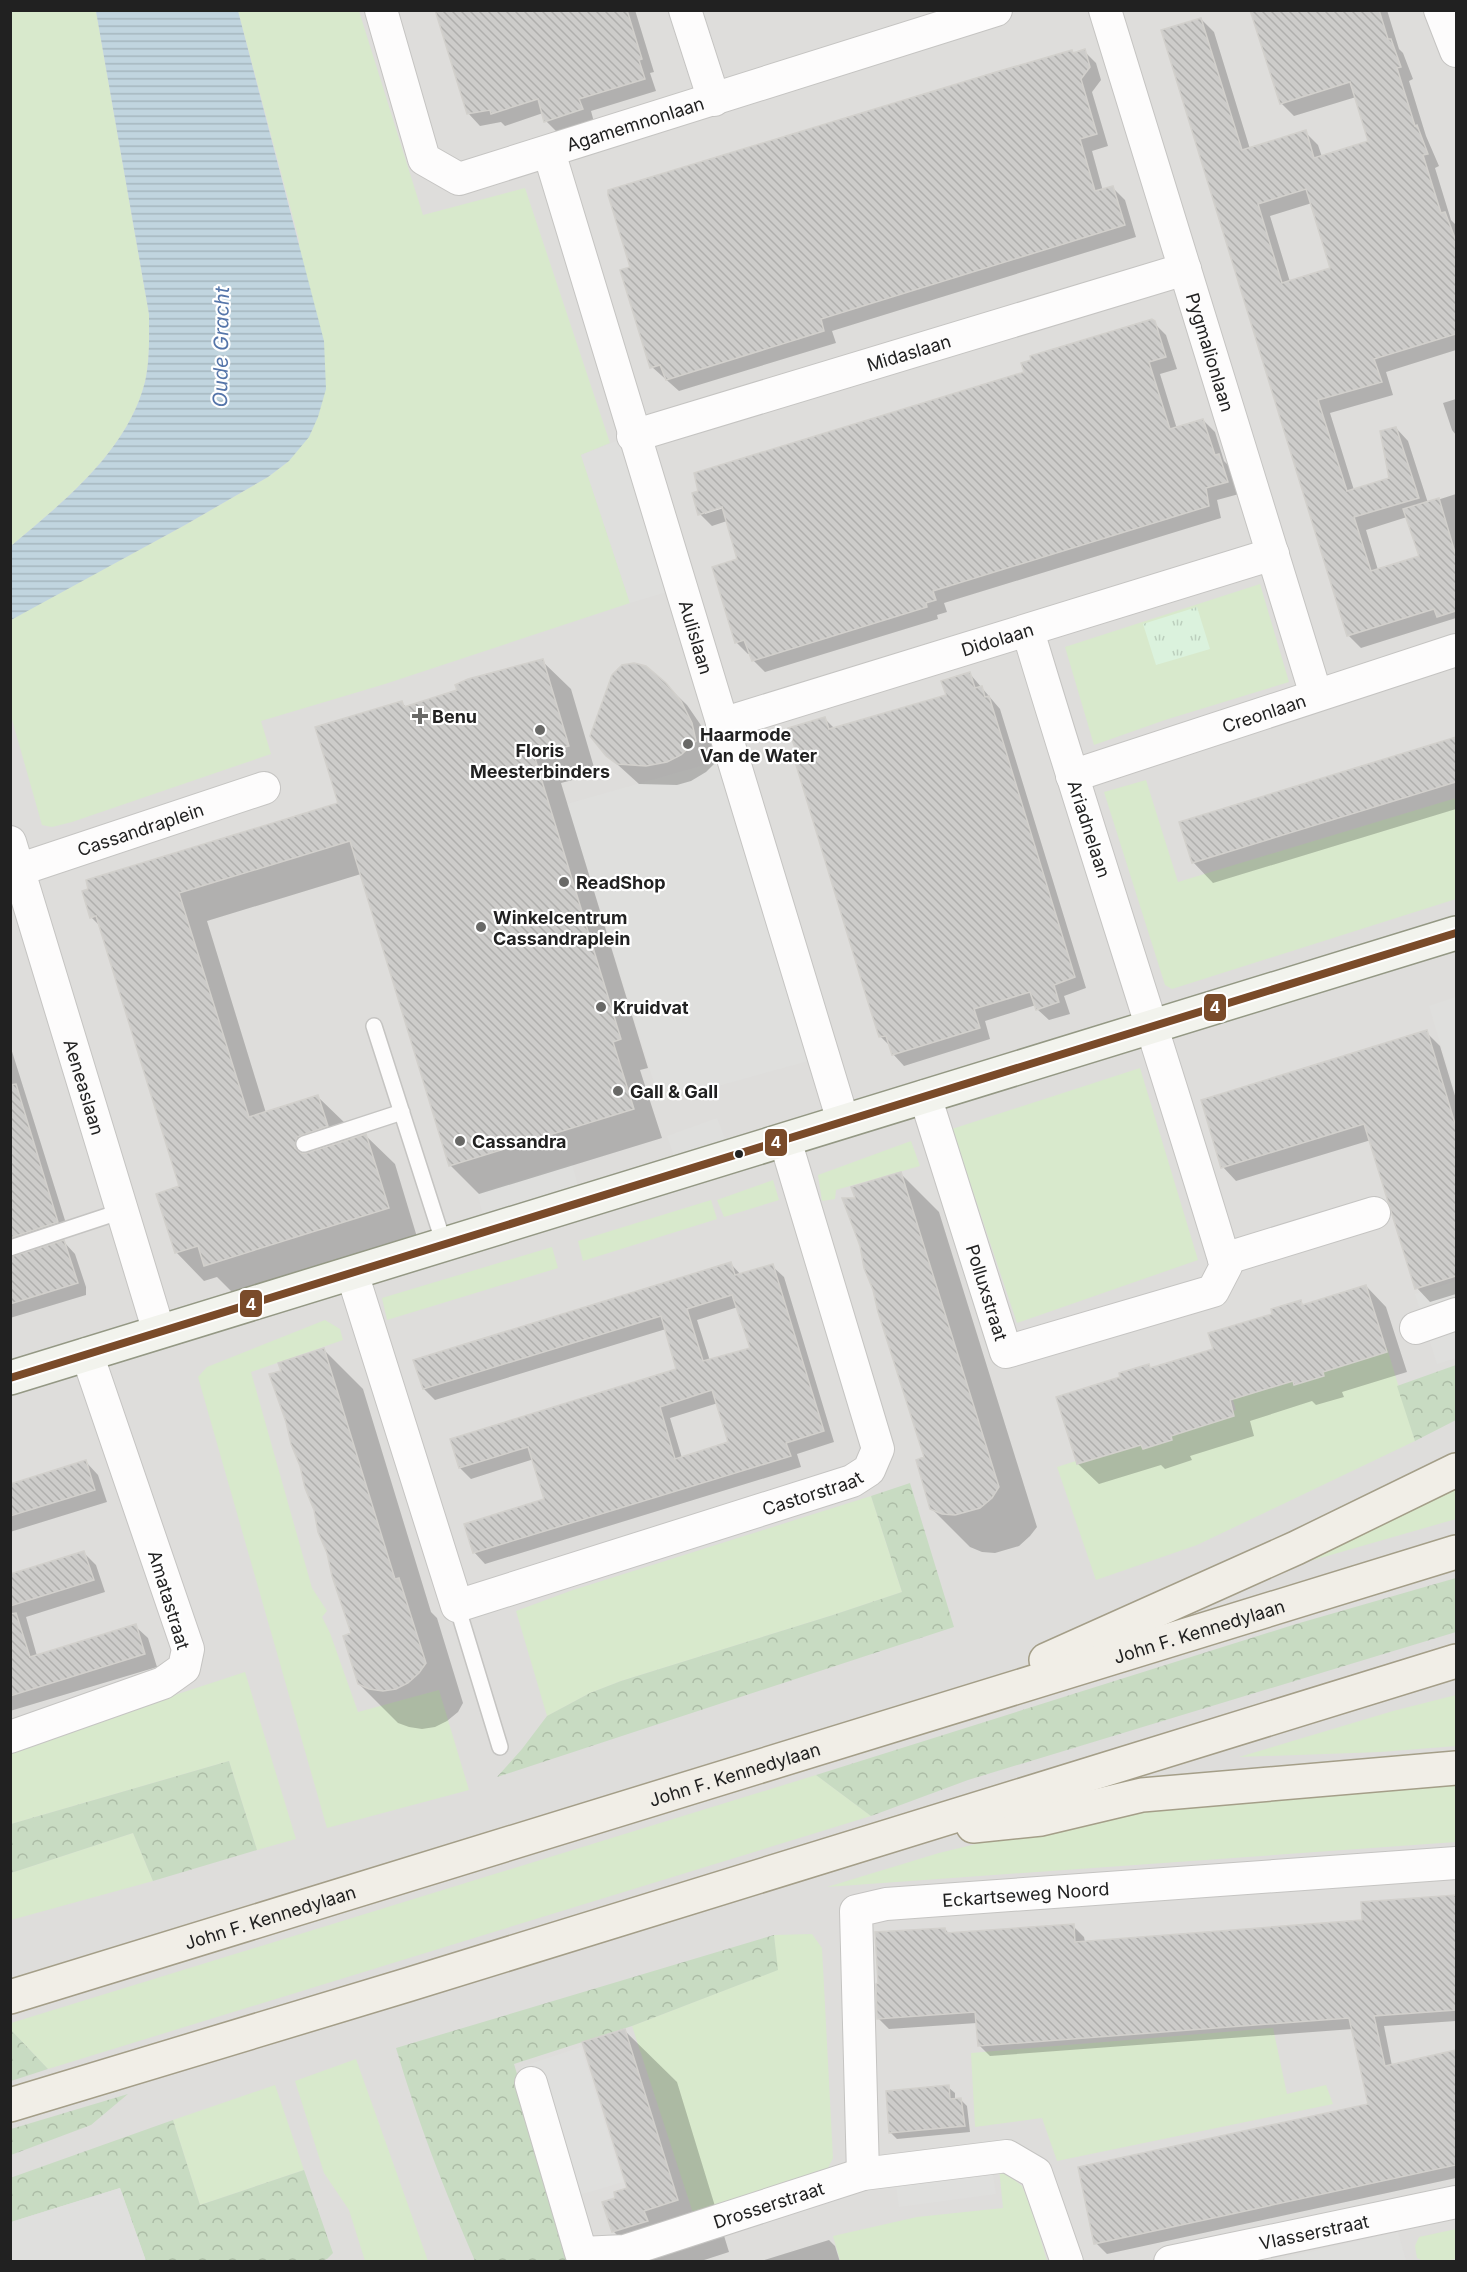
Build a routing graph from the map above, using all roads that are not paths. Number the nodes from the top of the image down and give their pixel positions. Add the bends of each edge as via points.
1 (381, 10) edge
2 (685, 10) edge
3 (996, 10) edge
4 (1105, 10) edge
5 (1440, 10) edge
6 (1456, 51) edge
7 (714, 100) junction
8 (549, 152) junction
9 (1185, 269) junction
10 (633, 436) junction
11 (1273, 554) junction
12 (1028, 631) junction
13 (1456, 650) edge
14 (1316, 695) junction
15 (722, 724) junction
16 (1072, 776) junction
17 (264, 788) dead end
18 (14, 856) edge
19 (1456, 933) edge
20 (374, 1026) dead end
21 (1153, 1027) junction
22 (925, 1096) junction
23 (402, 1112) junction
24 (843, 1121) junction
25 (785, 1140) junction
26 (304, 1144) dead end
27 (122, 1211) junction
28 (1374, 1214) dead end
29 (444, 1244) junction
30 (10, 1248) edge
31 (1224, 1259) junction
32 (352, 1273) junction
33 (1456, 1314) edge
34 (1416, 1328) dead end
35 (159, 1332) junction
36 (87, 1354) junction
37 (10, 1378) edge
38 (1456, 1470) edge
39 (1456, 1552) edge
40 (457, 1606) junction
41 (1456, 1661) edge
42 (1456, 1675) edge
43 (1384, 1683) junction
44 (921, 1716) junction
45 (10, 1737) edge
46 (500, 1747) dead end
47 (1456, 1768) edge
48 (899, 1834) junction
49 (1456, 1863) edge
50 (10, 1997) edge
51 (531, 2083) dead end
52 (10, 2104) edge
53 (863, 2174) junction
54 (1456, 2202) edge
55 (1067, 2262) edge
56 (1170, 2262) edge

1 - 8 street, Agamemnonlaan via 424,159 459,179
2 - 7 street
3 - 7 street, Agamemnonlaan
4 - 9 street, Pygmalionlaan
5 - 6 street
7 - 8 street, Agamemnonlaan
8 - 10 street, Aulislaan
9 - 10 street, Midaslaan
9 - 11 street, Pygmalionlaan
10 - 15 street, Aulislaan
11 - 12 street, Didolaan
11 - 14 street, Pygmalionlaan
12 - 15 street, Didolaan
12 - 16 street, Ariadnelaan
13 - 14 street, Creonlaan
14 - 16 street, Creonlaan
15 - 24 street, Aulislaan
16 - 21 street, Ariadnelaan
17 - 18 street, Cassandraplein
18 - 27 street, Aeneaslaan
19 - 21 street
20 - 23 lane
21 - 22 street
21 - 31 street
22 - 24 street
22 - 31 street, Polluxstraat via 1006,1352 1213,1291 1226,1266
23 - 26 lane
23 - 29 lane
24 - 25 street
25 - 29 street
25 - 40 street, Castorstraat via 878,1449 869,1470 852,1481
27 - 30 lane
27 - 35 street, Aeneaslaan
28 - 31 street
29 - 32 street
32 - 35 street
32 - 40 street
33 - 34 street
35 - 36 street
36 - 37 street
36 - 45 street, Amatastraat via 188,1649 184,1668 163,1683
38 - 44 main road via 1296,1548
39 - 44 main road, John F. Kennedylaan
40 - 46 lane
41 - 43 main road
42 - 43 lane
43 - 48 main road
44 - 50 main road, John F. Kennedylaan
47 - 48 main road via 1142,1795 1041,1819
48 - 52 main road
49 - 53 street, Eckartseweg Noord via 886,1904 856,1911
51 - 53 street, Drosserstraat via 581,2253 624,2251
53 - 55 street, Drosserstraat via 1007,2156 1036,2173
54 - 56 street, Vlasserstraat

